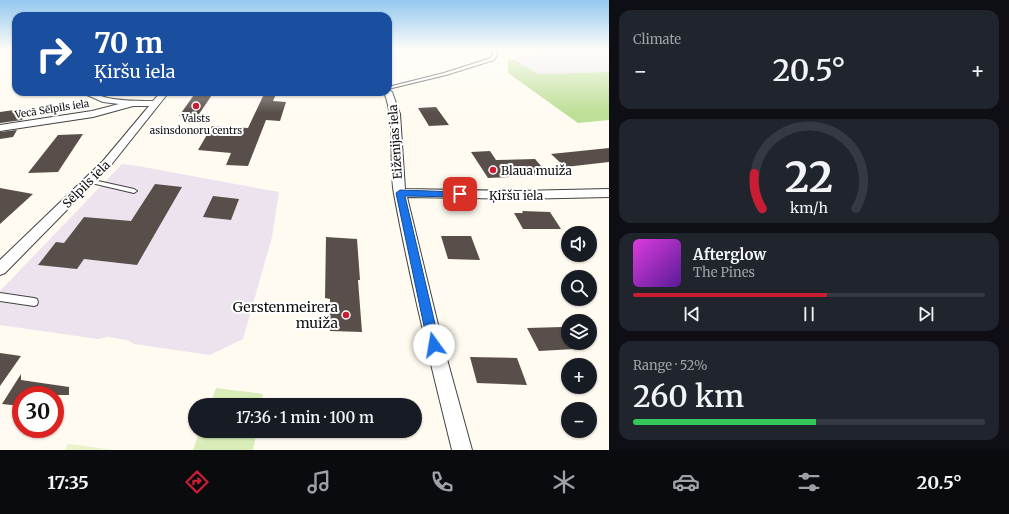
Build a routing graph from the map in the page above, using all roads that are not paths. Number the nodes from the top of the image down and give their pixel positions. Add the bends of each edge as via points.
1 (455, 71) edge
2 (392, 87) edge
3 (95, 96) edge
4 (161, 96) edge
5 (390, 96) edge
6 (133, 103) junction
7 (154, 104) junction
8 (0, 128) edge
9 (89, 181) junction
10 (134, 191) dead end
11 (400, 193) junction
12 (609, 193) edge
13 (0, 269) edge
14 (0, 297) edge
15 (34, 302) dead end
16 (462, 450) edge

1 - 2 lane
3 - 6 street
4 - 7 street, Sēlpils iela
5 - 11 street, Eiženijas iela via 396,123 397,180
6 - 7 street, Vecā Sēlpils iela
6 - 8 street, Vecā Sēlpils iela via 93,114
7 - 9 street, Sēlpils iela via 108,163
9 - 10 lane
9 - 13 street, Sēlpils iela
11 - 12 street, Ķiršu iela
11 - 16 street, Eiženijas iela via 433,341
14 - 15 lane

